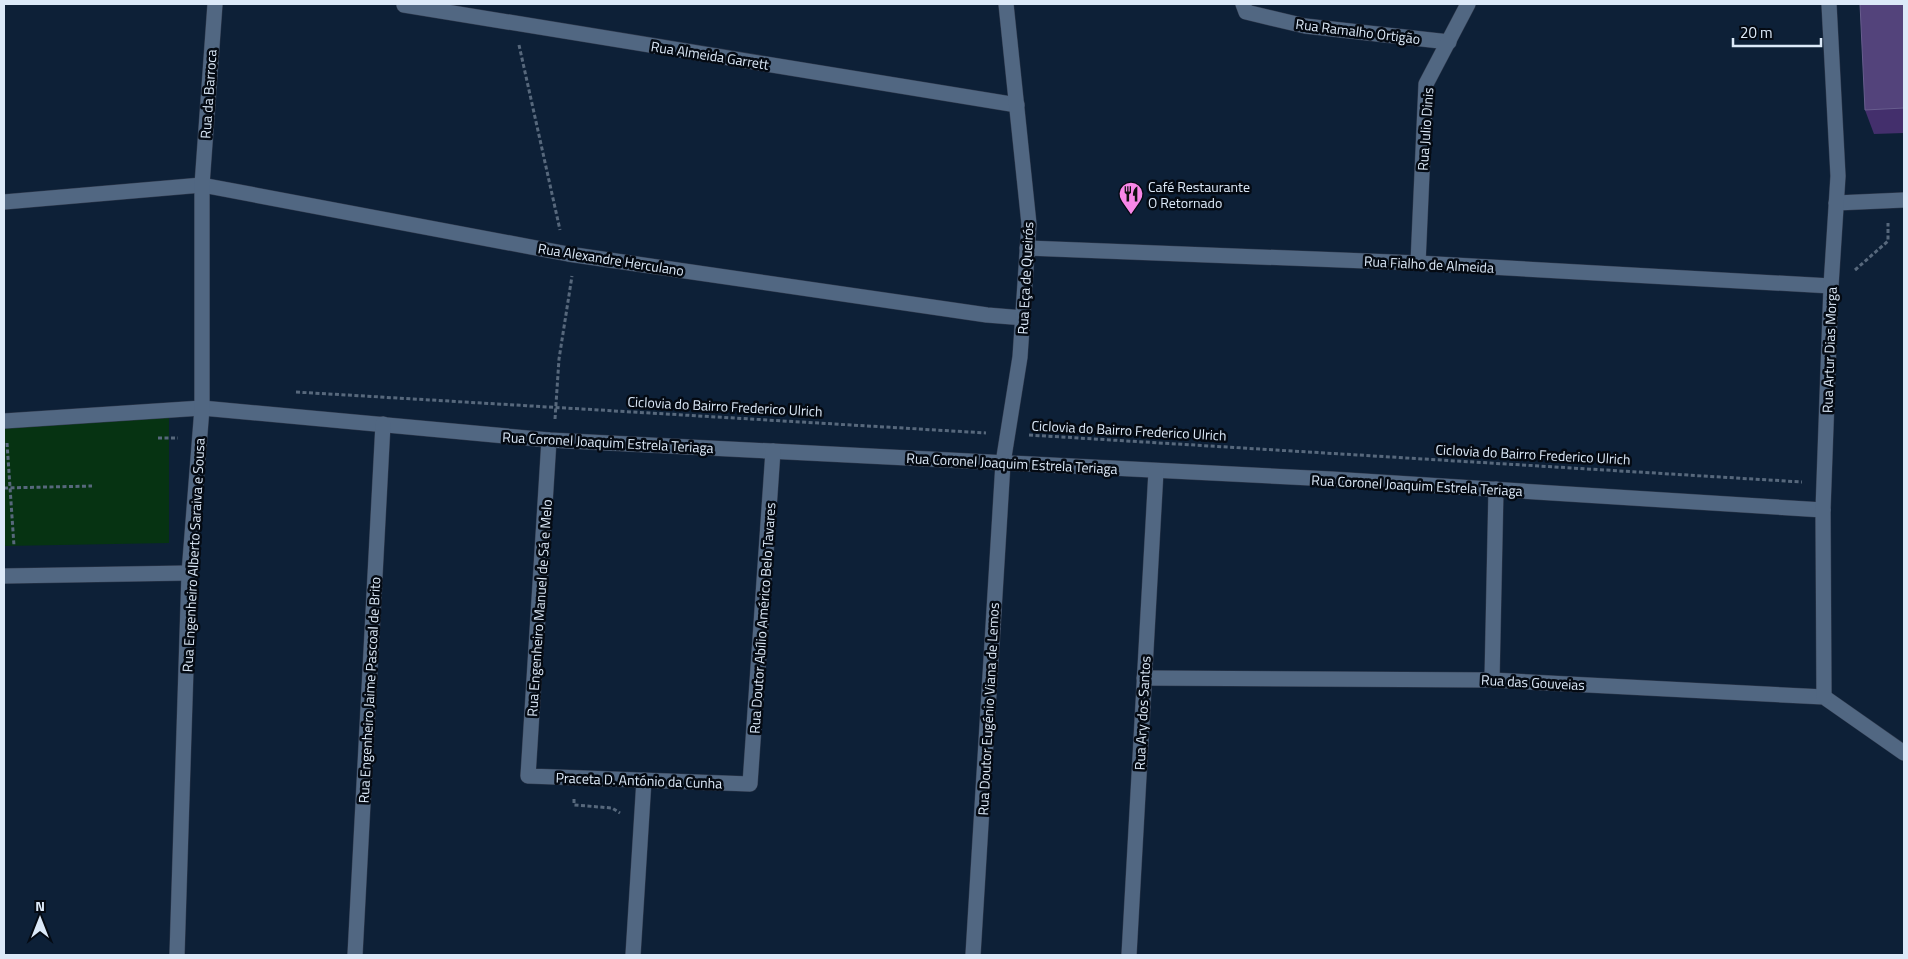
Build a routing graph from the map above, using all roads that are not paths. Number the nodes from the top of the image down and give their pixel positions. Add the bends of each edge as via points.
1 (215, 4) edge
2 (1006, 4) edge
3 (1243, 4) edge
4 (1468, 4) edge
5 (1829, 4) edge
6 (404, 5) dead end
7 (1449, 42) junction
8 (1017, 105) junction
9 (202, 185) junction
10 (1904, 200) edge
11 (4, 202) edge
12 (1836, 203) junction
13 (1028, 248) junction
14 (1418, 263) junction
15 (1831, 286) junction
16 (1023, 318) junction
17 (202, 408) junction
18 (4, 421) edge
19 (383, 424) junction
20 (549, 440) junction
21 (773, 451) junction
22 (1003, 463) junction
23 (1156, 471) junction
24 (1496, 489) junction
25 (1823, 510) junction
26 (189, 572) junction
27 (4, 576) edge
28 (1144, 678) junction
29 (1492, 680) junction
30 (1824, 697) junction
31 (1904, 753) edge
32 (528, 776) joint
33 (644, 780) junction
34 (750, 784) joint
35 (177, 955) edge
36 (355, 955) edge
37 (633, 955) edge
38 (973, 955) edge
39 (1129, 955) edge

1 - 9 street, Rua da Barroca
2 - 8 street, Rua Eça de Queirós
3 - 7 street, Rua Ramalho Ortigão via 1246,12 1305,26
4 - 7 street, Rua Julio Dinis
5 - 12 street, Rua Artur Dias Morga via 1838,176
6 - 8 street, Rua Almeida Garrett
7 - 14 street, Rua Julio Dinis via 1426,84
8 - 13 street, Rua Eça de Queirós via 1029,224
9 - 11 street, Rua Alexandre Herculano
9 - 16 street, Rua Alexandre Herculano via 568,254
9 - 17 street, Rua Engenheiro Alberto Saraiva e Sousa
10 - 12 street
12 - 15 street, Rua Artur Dias Morga
13 - 14 street, Rua Fialho de Almeida
13 - 16 street, Rua Eça de Queirós
14 - 15 street, Rua Fialho de Almeida
15 - 25 street, Rua Artur Dias Morga
16 - 22 street, Rua Eça de Queirós
17 - 18 street, Rua Coronel Joaquim Estrela Teriaga
17 - 19 street, Rua Coronel Joaquim Estrela Teriaga
17 - 26 street, Rua Engenheiro Alberto Saraiva e Sousa
19 - 20 street, Rua Coronel Joaquim Estrela Teriaga
19 - 36 street, Rua Engenheiro Jaime Pascoal de Brito
20 - 21 street, Rua Coronel Joaquim Estrela Teriaga
20 - 32 street, Rua Engenheiro Manuel de Sá e Melo
21 - 22 street, Rua Coronel Joaquim Estrela Teriaga
21 - 34 street, Rua Doutor Abílio Américo Belo Tavares
22 - 23 street, Rua Coronel Joaquim Estrela Teriaga
22 - 38 street, Rua Doutor Eugénio Viana de Lemos
23 - 24 street, Rua Coronel Joaquim Estrela Teriaga
23 - 28 street, Rua Ary dos Santos
24 - 25 street, Rua Coronel Joaquim Estrela Teriaga
24 - 29 street
25 - 30 street, Rua Artur Dias Morga
26 - 27 street
26 - 35 street, Rua Engenheiro Alberto Saraiva e Sousa
28 - 29 street, Rua das Gouveias
28 - 39 street, Rua Ary dos Santos
29 - 30 street, Rua das Gouveias
30 - 31 street
32 - 33 street, Praceta D. António da Cunha
33 - 34 street, Praceta D. António da Cunha
33 - 37 street

